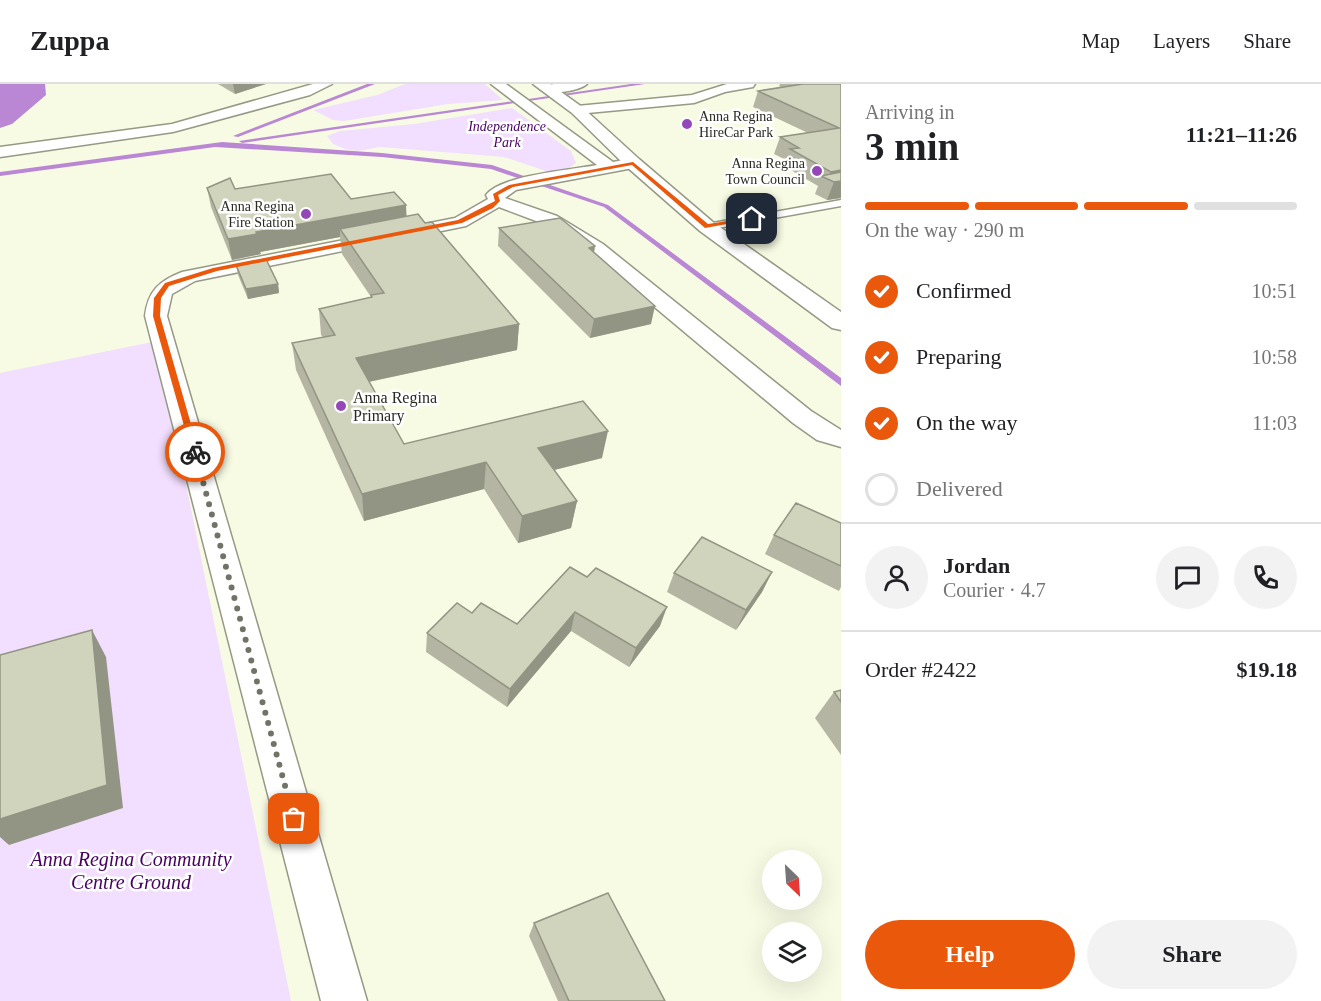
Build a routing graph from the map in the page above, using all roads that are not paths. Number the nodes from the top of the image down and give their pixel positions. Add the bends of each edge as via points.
1 (325, 84) edge
2 (498, 84) edge
3 (580, 84) edge
4 (748, 84) edge
5 (546, 88) edge
6 (574, 107) junction
7 (0, 152) edge
8 (633, 163) junction
9 (610, 167) junction
10 (504, 194) junction
11 (841, 203) edge
12 (707, 226) junction
13 (841, 323) edge
14 (841, 439) edge
15 (344, 1001) edge

1 - 7 street via 173,128
2 - 9 street
3 - 5 street
4 - 6 street via 694,99
5 - 6 main road
6 - 8 main road
8 - 9 street
8 - 12 main road
9 - 10 street
10 - 14 street via 584,238 802,417 826,434
10 - 15 street via 459,222 189,276 167,285 157,298 156,316
11 - 12 lane
12 - 13 main road

